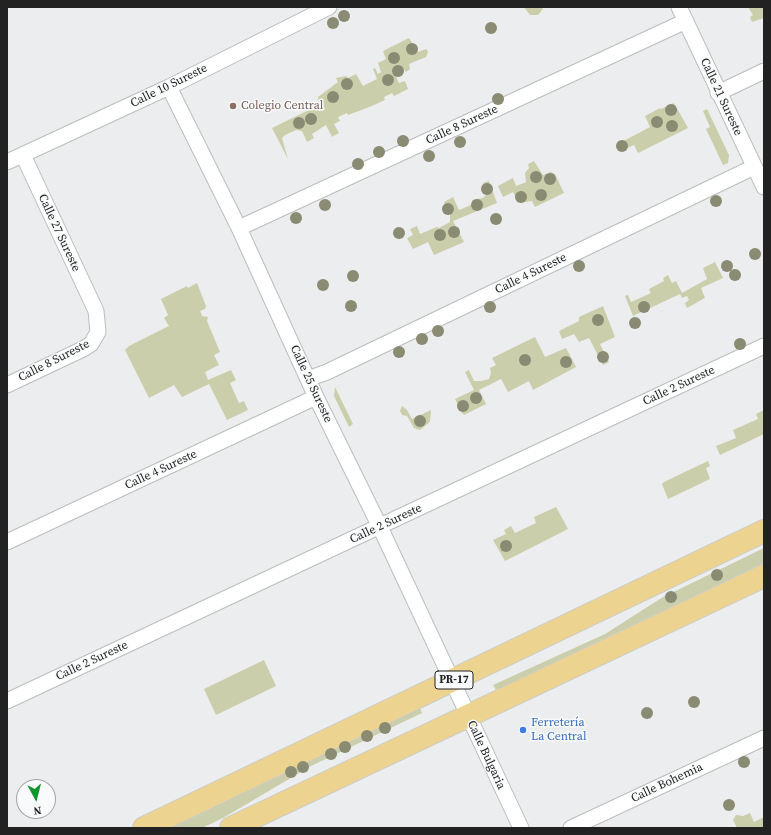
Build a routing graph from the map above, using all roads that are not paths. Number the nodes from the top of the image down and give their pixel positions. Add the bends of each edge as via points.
1 (329, 7) edge
2 (679, 7) edge
3 (686, 22) junction
4 (764, 71) edge
5 (169, 87) junction
6 (718, 93) junction
7 (23, 155) junction
8 (7, 162) edge
9 (754, 167) junction
10 (764, 187) edge
11 (239, 228) junction
12 (96, 311) joint
13 (764, 346) edge
14 (308, 379) junction
15 (7, 385) edge
16 (316, 398) junction
17 (380, 526) junction
18 (764, 531) edge
19 (7, 542) edge
20 (764, 576) edge
21 (452, 682) junction
22 (7, 701) edge
23 (468, 716) junction
24 (764, 738) edge
25 (144, 828) edge
26 (231, 828) edge
27 (521, 828) edge
28 (571, 828) edge

1 - 5 street, Calle 10 Sureste
2 - 3 street, Calle 21 Sureste
3 - 6 street, Calle 21 Sureste
3 - 11 street, Calle 8 Sureste
4 - 6 street
5 - 7 street, Calle 10 Sureste
5 - 11 street, Calle 25 Sureste
6 - 9 street, Calle 21 Sureste
7 - 8 street, Calle 10 Sureste
7 - 12 street, Calle 27 Sureste
9 - 10 street, Calle 21 Sureste
9 - 14 street, Calle 4 Sureste
11 - 14 street, Calle 25 Sureste
12 - 15 street, Calle 8 Sureste via 98,332 91,344
13 - 17 street, Calle 2 Sureste
14 - 16 street, Calle 25 Sureste
16 - 17 street, Calle 25 Sureste
16 - 19 street, Calle 4 Sureste
17 - 21 street, Calle 25 Sureste
17 - 22 street, Calle 2 Sureste
18 - 21 main road, PR-17
20 - 23 main road
21 - 23 street, Calle Bulgaria
21 - 25 main road, PR-17
23 - 26 main road
23 - 27 street, Calle Bulgaria
24 - 28 street, Calle Bohemia

